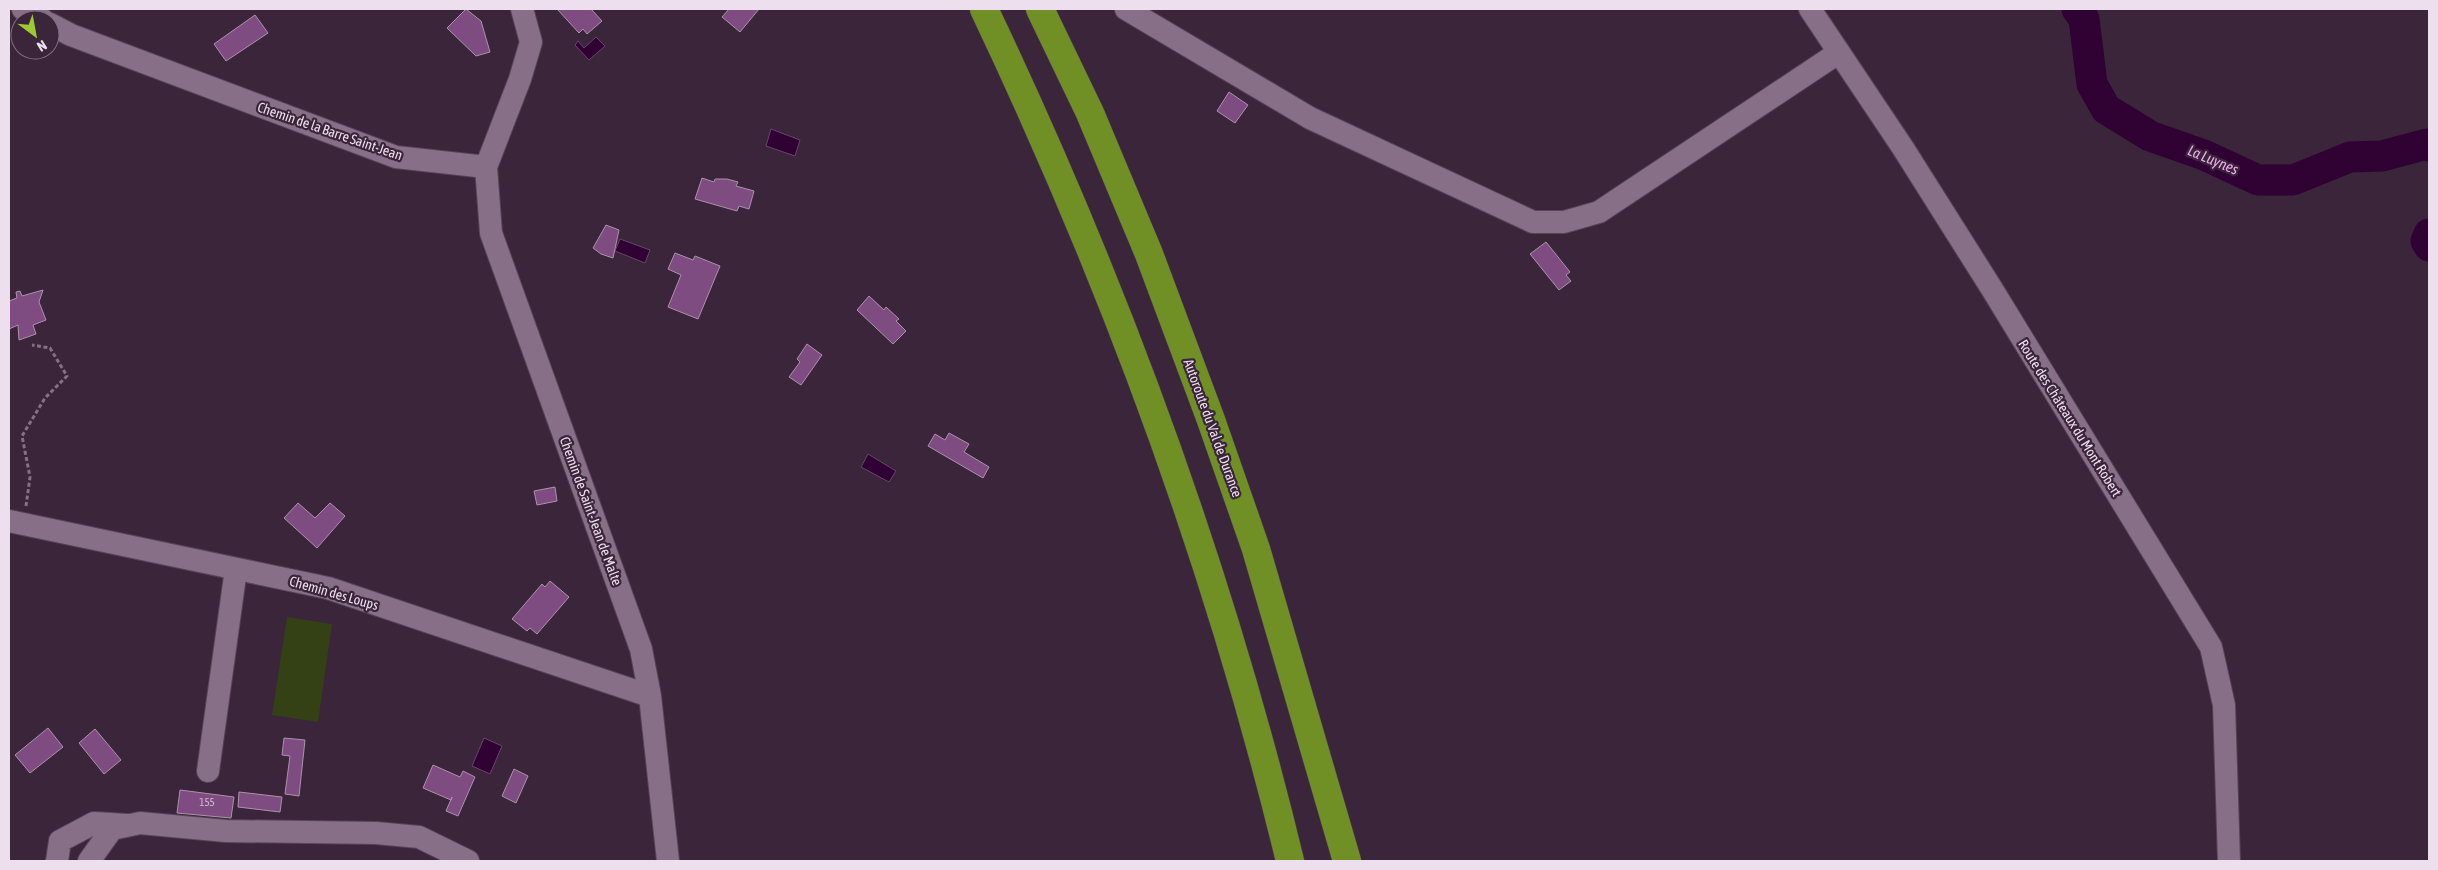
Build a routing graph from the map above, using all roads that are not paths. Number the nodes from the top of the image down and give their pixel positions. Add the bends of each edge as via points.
1 (522, 9) edge
2 (984, 9) edge
3 (1040, 9) edge
4 (1126, 9) edge
5 (1810, 9) edge
6 (60, 29) edge
7 (1838, 53) junction
8 (486, 167) junction
9 (17, 522) edge
10 (236, 569) junction
11 (650, 696) junction
12 (208, 771) dead end
13 (128, 826) junction
14 (57, 861) edge
15 (89, 861) edge
16 (468, 861) edge
17 (668, 861) edge
18 (1290, 861) edge
19 (1347, 861) edge
20 (2229, 861) edge

1 - 8 street via 532,42
2 - 18 highway via 1104,277 1155,414 1228,632
3 - 19 highway, Autoroute du Val de Durance via 1090,113 1208,411 1256,549
4 - 7 street via 1310,118 1533,222 1564,222 1599,212
5 - 7 street, Route des Châteaux du Mont Robert
6 - 8 street, Chemin de la Barre Saint-Jean via 396,157
7 - 20 street, Route des Châteaux du Mont Robert via 1981,272 2211,647 2224,706
8 - 11 street, Chemin de Saint-Jean de Malte via 491,233 641,650
9 - 10 street, Chemin des Loups
10 - 11 street, Chemin des Loups via 328,588
10 - 12 street
11 - 17 street, Chemin de Saint-Jean de Malte
13 - 14 street via 94,823 60,841
13 - 15 street via 112,829
13 - 16 street via 140,823 226,831 376,833 419,837

